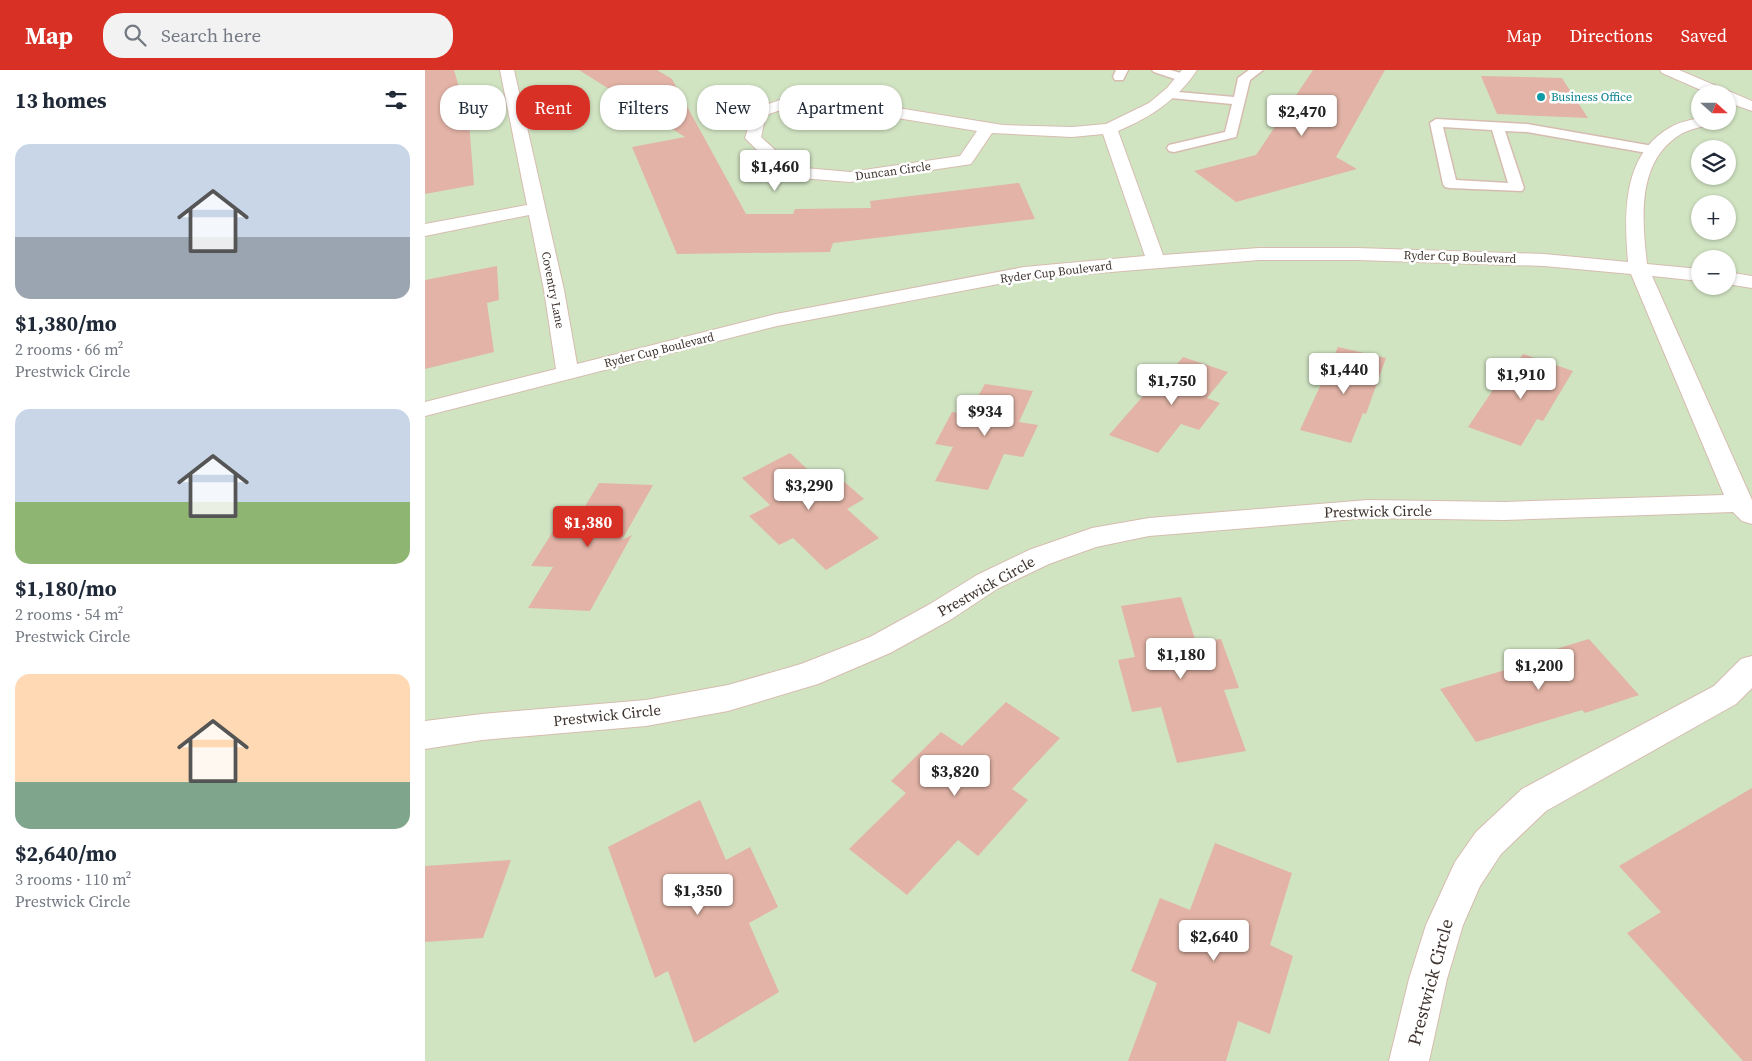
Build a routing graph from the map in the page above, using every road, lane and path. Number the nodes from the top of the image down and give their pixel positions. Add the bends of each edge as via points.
1 (507, 70) edge
2 (1158, 70) edge
3 (1257, 70) edge
4 (1667, 70) edge
5 (1187, 74) edge
6 (1702, 85) edge
7 (1171, 94) junction
8 (1736, 100) edge
9 (1239, 101) junction
10 (1752, 108) edge
11 (1736, 113) edge
12 (1691, 125) edge
13 (1497, 126) junction
14 (987, 128) junction
15 (1109, 129) junction
16 (1174, 148) dead end
17 (1653, 150) junction
18 (537, 208) junction
19 (425, 230) edge
20 (1156, 261) junction
21 (1638, 267) junction
22 (1691, 274) edge
23 (1736, 279) edge
24 (1752, 282) edge
25 (568, 373) junction
26 (425, 409) edge
27 (1746, 510) edge
28 (1752, 668) edge
29 (425, 735) edge
30 (1409, 1061) edge

1 - 18 street, Coventry Lane
2 - 5 lane
3 - 9 lane via 1244,78
4 - 6 street
5 - 7 street, Duncan Circle
7 - 9 lane
7 - 15 street, Duncan Circle via 1135,118
8 - 10 street
9 - 16 lane via 1231,134
10 - 11 street
12 - 17 street, Prestwick Circle via 1676,130
13 - 13 lane via 1436,123 1450,184 1517,188
13 - 17 lane via 1527,128
14 - 14 street, Duncan Circle via 794,100 759,112 753,138 789,172 850,177 965,160
14 - 15 street, Duncan Circle via 1037,132
15 - 20 street
17 - 21 street, Prestwick Circle via 1637,180 1635,239
18 - 19 street
18 - 25 street, Coventry Lane
20 - 21 street, Ryder Cup Boulevard via 1259,254 1376,254
20 - 25 street, Ryder Cup Boulevard via 1024,273 905,295 776,320
21 - 22 street, Ryder Cup Boulevard
21 - 27 street, Prestwick Circle
23 - 24 street
25 - 26 street, Ryder Cup Boulevard
27 - 29 street, Prestwick Circle via 1368,509 1149,527 1093,538 1039,557 987,582 879,645 807,675 737,695 646,713
28 - 30 street, Prestwick Circle via 1725,695 1534,800 1495,836 1463,881 1446,918

